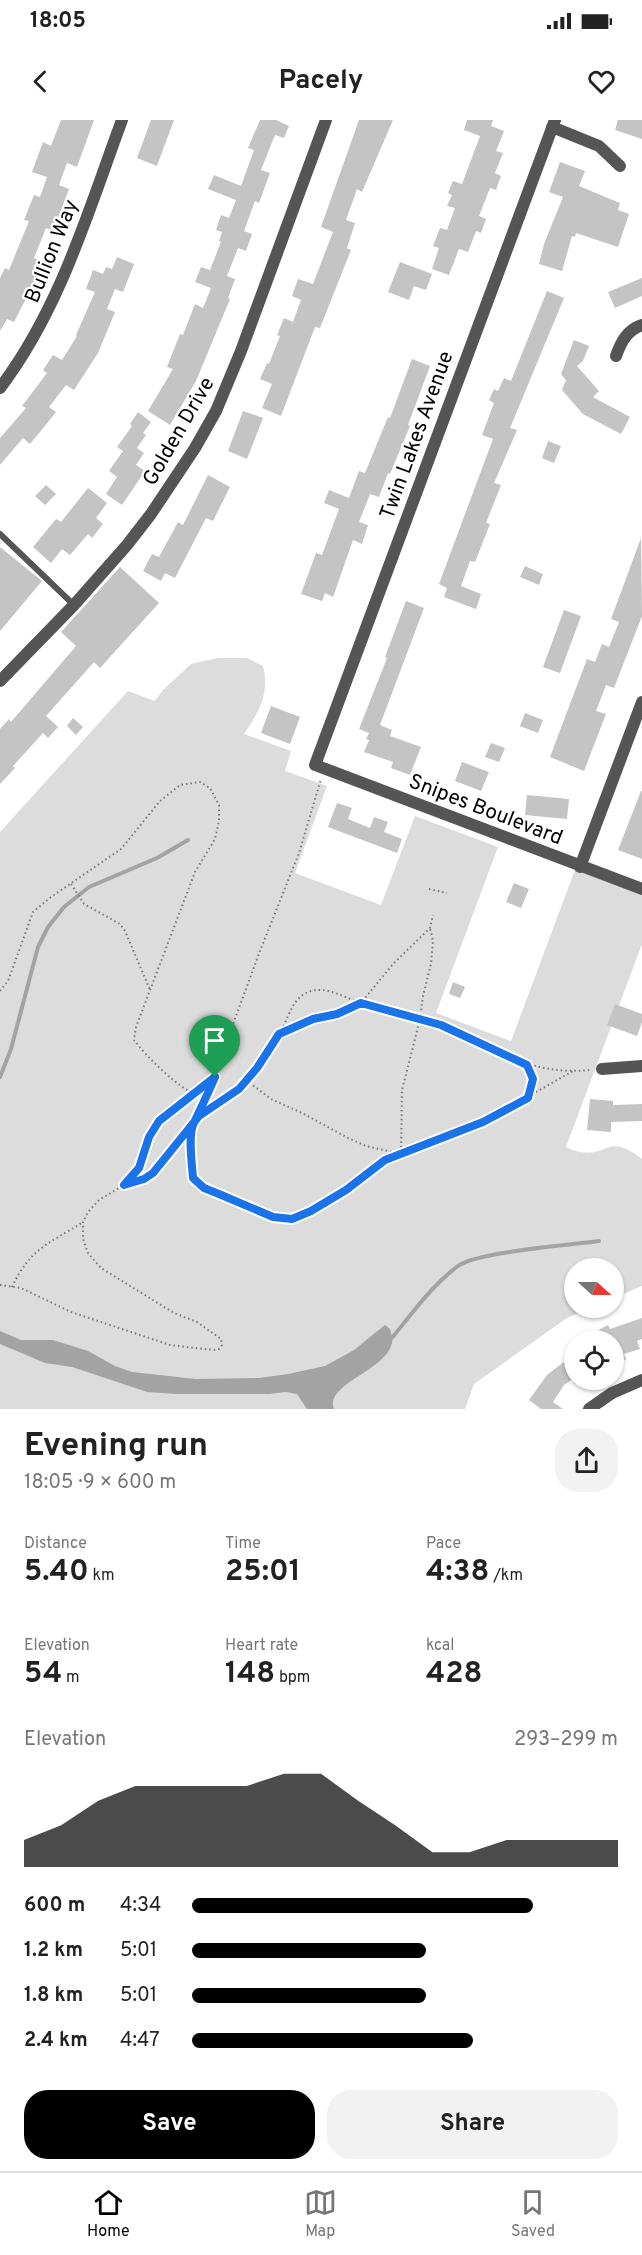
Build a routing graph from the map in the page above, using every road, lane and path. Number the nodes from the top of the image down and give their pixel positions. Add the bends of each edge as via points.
1 (122, 120) edge
2 (326, 120) edge
3 (553, 124) edge
4 (620, 166) dead end
5 (642, 325) edge
6 (616, 356) dead end
7 (0, 388) edge
8 (0, 534) edge
9 (74, 605) junction
10 (0, 681) edge
11 (642, 702) edge
12 (320, 766) junction
13 (580, 867) junction
14 (71, 884) junction
15 (642, 889) edge
16 (429, 890) dead end
17 (447, 893) dead end
18 (433, 915) dead end
19 (430, 928) junction
20 (150, 990) junction
21 (0, 992) edge
22 (361, 1003) junction
23 (420, 1019) junction
24 (279, 1034) junction
25 (527, 1065) junction
26 (642, 1066) edge
27 (602, 1069) joint
28 (573, 1071) junction
29 (215, 1077) junction
30 (246, 1080) junction
31 (194, 1093) junction
32 (528, 1098) junction
33 (199, 1116) junction
34 (192, 1127) junction
35 (401, 1154) junction
36 (124, 1185) junction
37 (83, 1222) junction
38 (0, 1285) edge
39 (12, 1287) junction
40 (642, 1380) edge
41 (589, 1409) edge

1 - 7 street, Bullion Way via 50,308
2 - 9 street, Golden Drive via 216,411 151,514
3 - 4 street via 599,146
3 - 12 street, Twin Lakes Avenue
5 - 6 street via 628,333
8 - 9 lane
9 - 10 street, Golden Drive
11 - 13 street
12 - 13 street, Snipes Boulevard
12 - 29 path via 299,853
13 - 15 street, Snipes Boulevard
14 - 20 path via 84,904 120,924
14 - 20 path via 121,849 160,801 180,785 200,782 214,793 219,805 215,839 195,872
14 - 21 path via 33,912 8,981
16 - 17 path
18 - 19 path
19 - 22 path
19 - 23 path via 431,964
20 - 31 path via 134,1041 174,1080
22 - 23 path
22 - 24 path
22 - 24 path via 326,991 309,992 296,1001
23 - 25 path
23 - 35 path via 402,1090
24 - 30 path
25 - 28 path
25 - 32 path via 533,1079
26 - 27 street
27 - 28 path
28 - 32 path
29 - 31 path
29 - 33 path
30 - 33 path
30 - 35 path via 271,1099 348,1138
31 - 36 path via 159,1121 139,1168
32 - 35 path via 483,1122
33 - 34 path
34 - 35 path via 193,1178 204,1188 273,1217 292,1219 311,1211 385,1160
34 - 36 path via 148,1178
36 - 37 path via 99,1200
37 - 39 path via 32,1254
37 - 39 path via 82,1239 101,1268 211,1331 221,1340 219,1349 170,1345 71,1312
38 - 39 path
40 - 41 street

